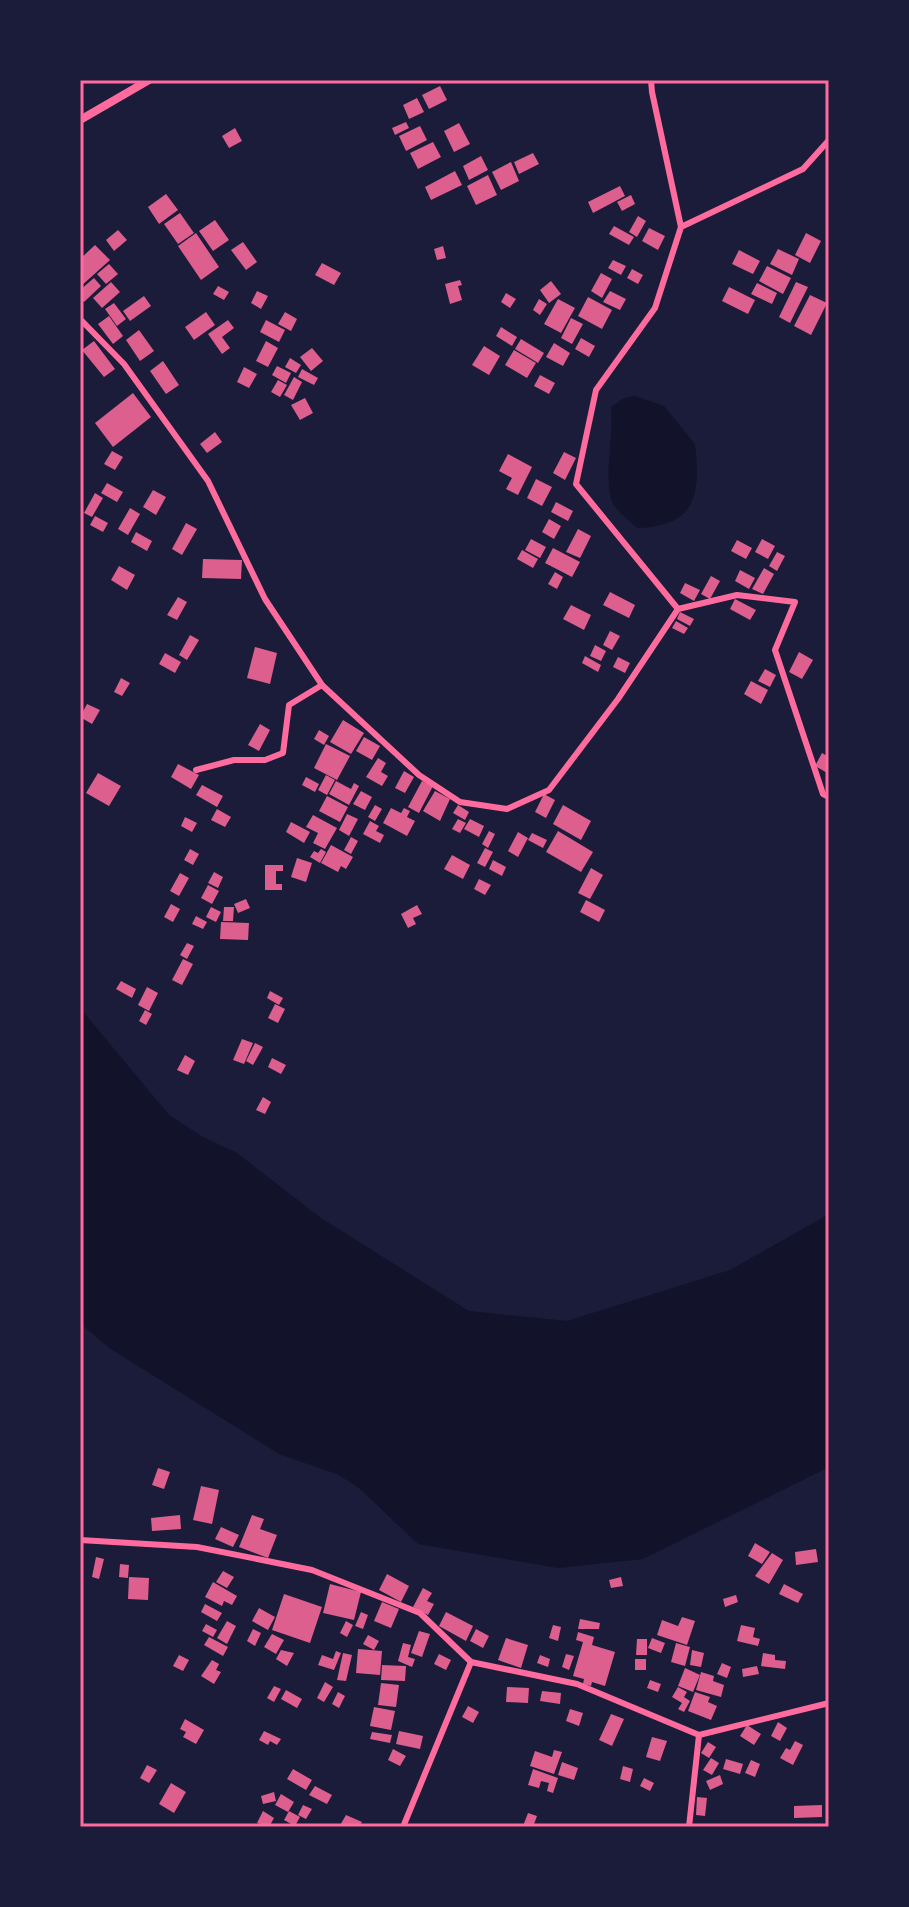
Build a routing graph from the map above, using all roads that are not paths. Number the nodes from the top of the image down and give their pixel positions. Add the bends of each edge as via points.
1 (149, 80) edge
2 (651, 80) edge
3 (80, 120) edge
4 (829, 140) edge
5 (681, 227) junction
6 (80, 319) edge
7 (678, 609) junction
8 (322, 685) junction
9 (196, 770) dead end
10 (829, 797) edge
11 (80, 1540) edge
12 (471, 1662) junction
13 (829, 1703) edge
14 (699, 1735) junction
15 (403, 1827) edge
16 (689, 1827) edge

1 - 3 street
2 - 5 street
4 - 5 street via 803,169
5 - 7 street via 655,308 596,390 576,484
6 - 8 street via 124,364 208,481 265,599
7 - 8 street via 549,790 507,809 460,802 429,782
7 - 10 street via 737,595 795,602 775,650 823,794
8 - 9 street via 289,705 283,753
11 - 12 street via 197,1547 312,1570 420,1613
12 - 14 street via 577,1684
12 - 15 street
13 - 14 street
14 - 16 street

